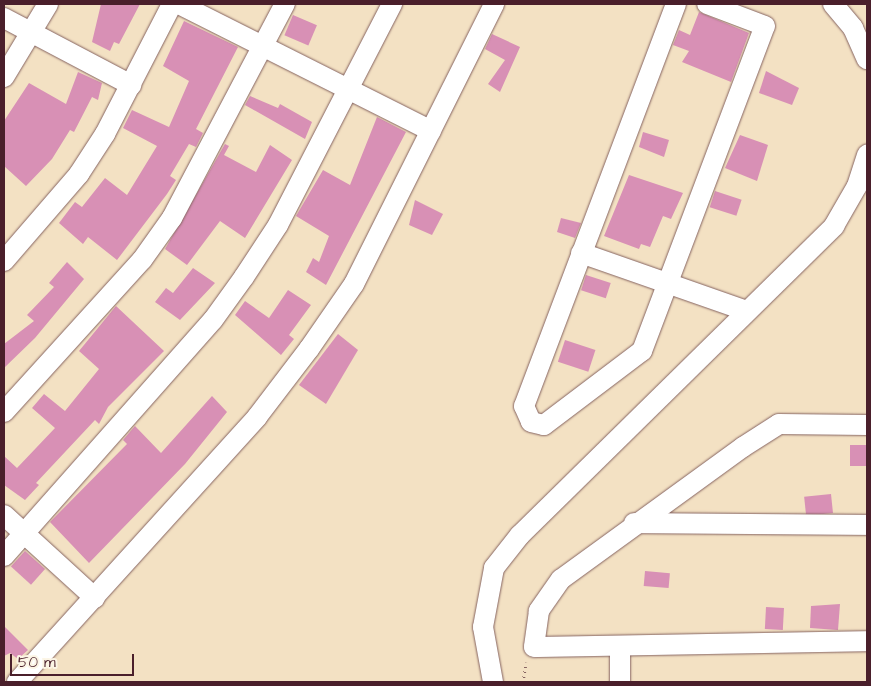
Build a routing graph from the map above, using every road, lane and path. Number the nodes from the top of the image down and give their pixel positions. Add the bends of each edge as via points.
1 (48, 4) edge
2 (172, 4) edge
3 (179, 4) edge
4 (285, 4) edge
5 (392, 4) edge
6 (494, 4) edge
7 (676, 4) edge
8 (707, 4) edge
9 (833, 4) edge
10 (4, 18) edge
11 (34, 32) junction
12 (264, 46) junction
13 (867, 59) edge
14 (4, 78) edge
15 (131, 85) junction
16 (349, 87) junction
17 (431, 131) junction
18 (867, 155) edge
19 (581, 253) junction
20 (4, 262) edge
21 (667, 283) junction
22 (748, 311) junction
23 (4, 412) edge
24 (867, 425) edge
25 (4, 515) edge
26 (634, 523) junction
27 (867, 524) edge
28 (24, 534) junction
29 (4, 556) edge
30 (95, 598) junction
31 (867, 641) edge
32 (620, 646) junction
33 (17, 682) edge
34 (492, 682) edge
35 (620, 682) edge

1 - 11 street
2 - 15 street
3 - 12 street
4 - 12 street
5 - 16 street
6 - 17 street
7 - 19 street
8 - 21 street via 765,26
9 - 13 street via 853,28
10 - 11 street
11 - 14 street
11 - 15 street
12 - 16 street
12 - 23 street via 172,218 142,260
15 - 20 street via 79,174
16 - 17 street
16 - 28 street via 278,225 244,278 213,320
17 - 30 street via 354,284 309,349 257,417
18 - 22 street via 857,186 834,226
19 - 21 street
19 - 21 street via 524,406 531,422 544,425 642,351
21 - 22 street
22 - 34 street via 520,535 494,568 483,627
24 - 26 street via 779,424
25 - 28 street
26 - 27 street
26 - 32 street via 557,584 539,611 534,647
28 - 29 street
28 - 30 street
30 - 33 street
31 - 32 street
32 - 35 street

